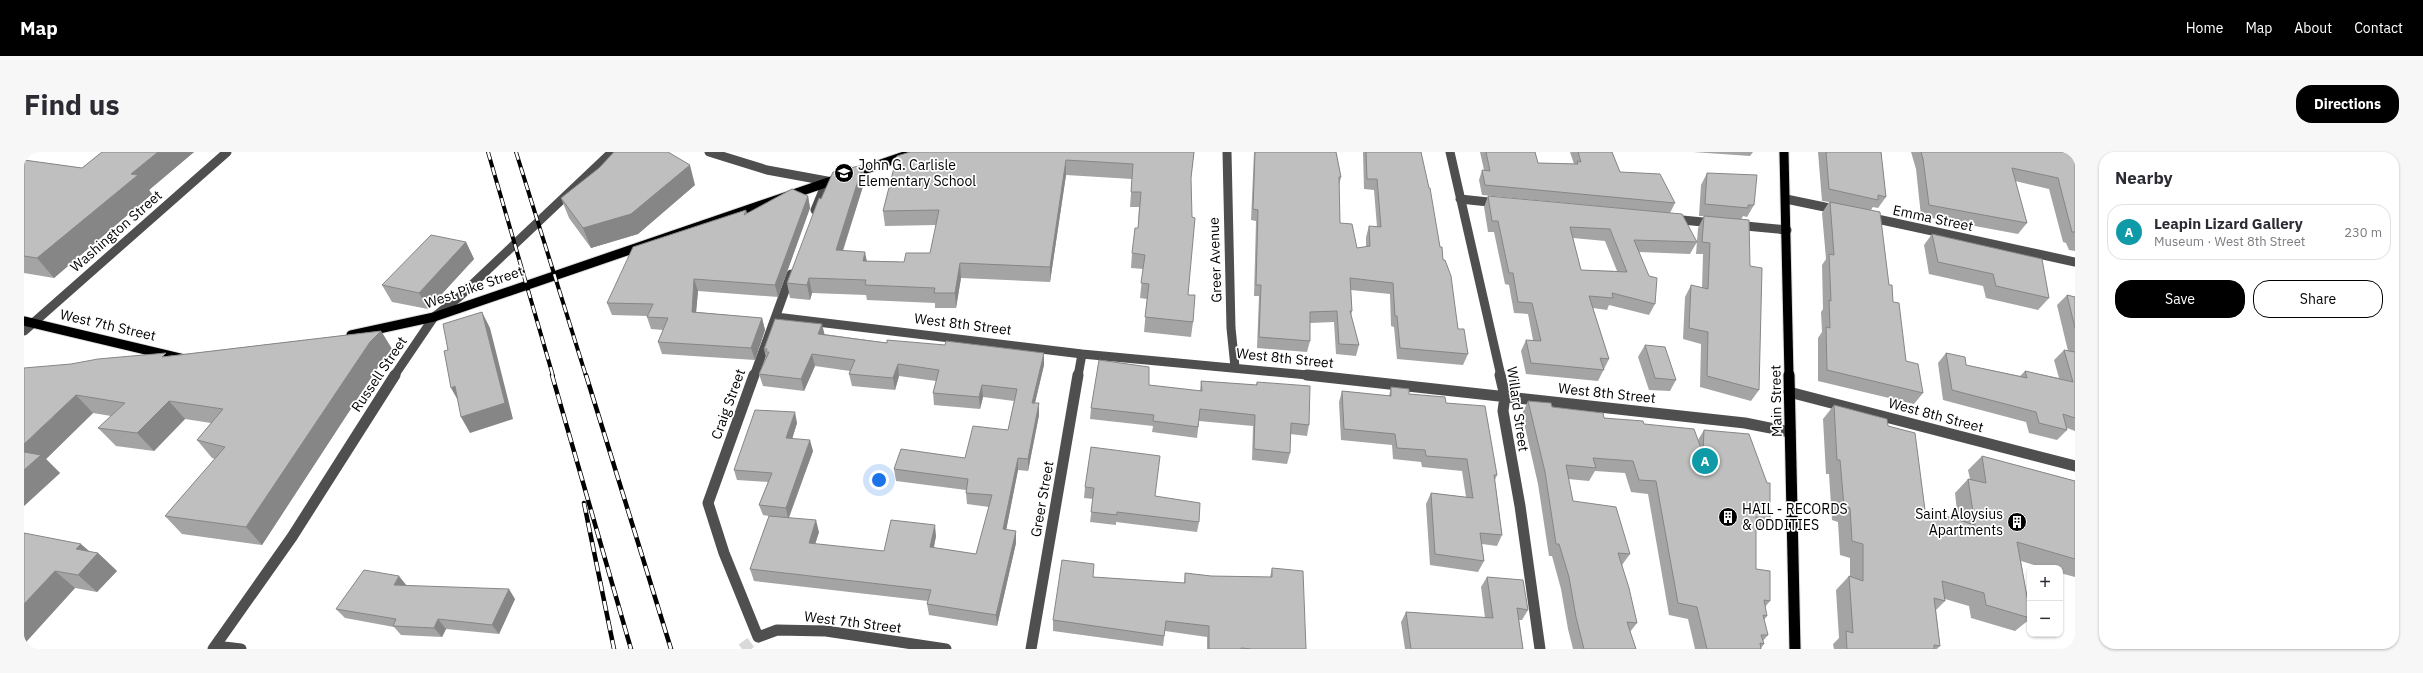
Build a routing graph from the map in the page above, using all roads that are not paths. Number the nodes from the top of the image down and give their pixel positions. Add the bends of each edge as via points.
1 (227, 152) edge
2 (612, 152) edge
3 (709, 152) edge
4 (916, 152) edge
5 (1227, 152) edge
6 (1450, 152) edge
7 (1784, 152) edge
8 (827, 181) junction
9 (1460, 199) junction
10 (1786, 199) junction
11 (1508, 204) edge
12 (1666, 219) edge
13 (811, 222) edge
14 (1787, 230) junction
15 (2075, 262) edge
16 (795, 265) edge
17 (434, 317) junction
18 (776, 317) junction
19 (29, 322) edge
20 (24, 331) edge
21 (340, 337) edge
22 (1082, 354) junction
23 (154, 362) edge
24 (1235, 367) junction
25 (1789, 392) junction
26 (1505, 396) junction
27 (1790, 432) junction
28 (2075, 466) edge
29 (758, 637) joint
30 (214, 647) edge
31 (241, 649) edge
32 (946, 649) edge
33 (1030, 649) edge
34 (1540, 649) edge
35 (1795, 649) edge

1 - 19 street, Washington Street
2 - 17 street, Russell Street via 459,297
3 - 8 street via 745,166 787,177
4 - 8 main road, West Pike Street
5 - 24 street, Greer Avenue via 1231,320
6 - 9 street, Willard Street
7 - 10 main road, Main Street
8 - 13 street
8 - 17 main road, West Pike Street
9 - 11 street
9 - 26 street, Willard Street
10 - 14 main road, Main Street
10 - 15 street, Emma Street
12 - 14 street
14 - 25 main road, Main Street
16 - 18 street, Craig Street
17 - 21 main road, West Pike Street
17 - 30 street, Russell Street via 354,437 292,537
18 - 22 street, West 8th Street
18 - 29 street, Craig Street via 708,503 724,553
19 - 20 street, Washington Street
19 - 23 main road, West 7th Street via 188,358
22 - 24 street, West 8th Street
22 - 33 street, Greer Street
24 - 26 street, West 8th Street
25 - 27 main road, Main Street
25 - 28 street, West 8th Street
26 - 27 street, West 8th Street via 1745,422
26 - 34 street, Willard Street via 1503,411 1520,506
27 - 35 main road, Main Street
29 - 32 street, West 7th Street via 777,630 826,631
30 - 31 street

